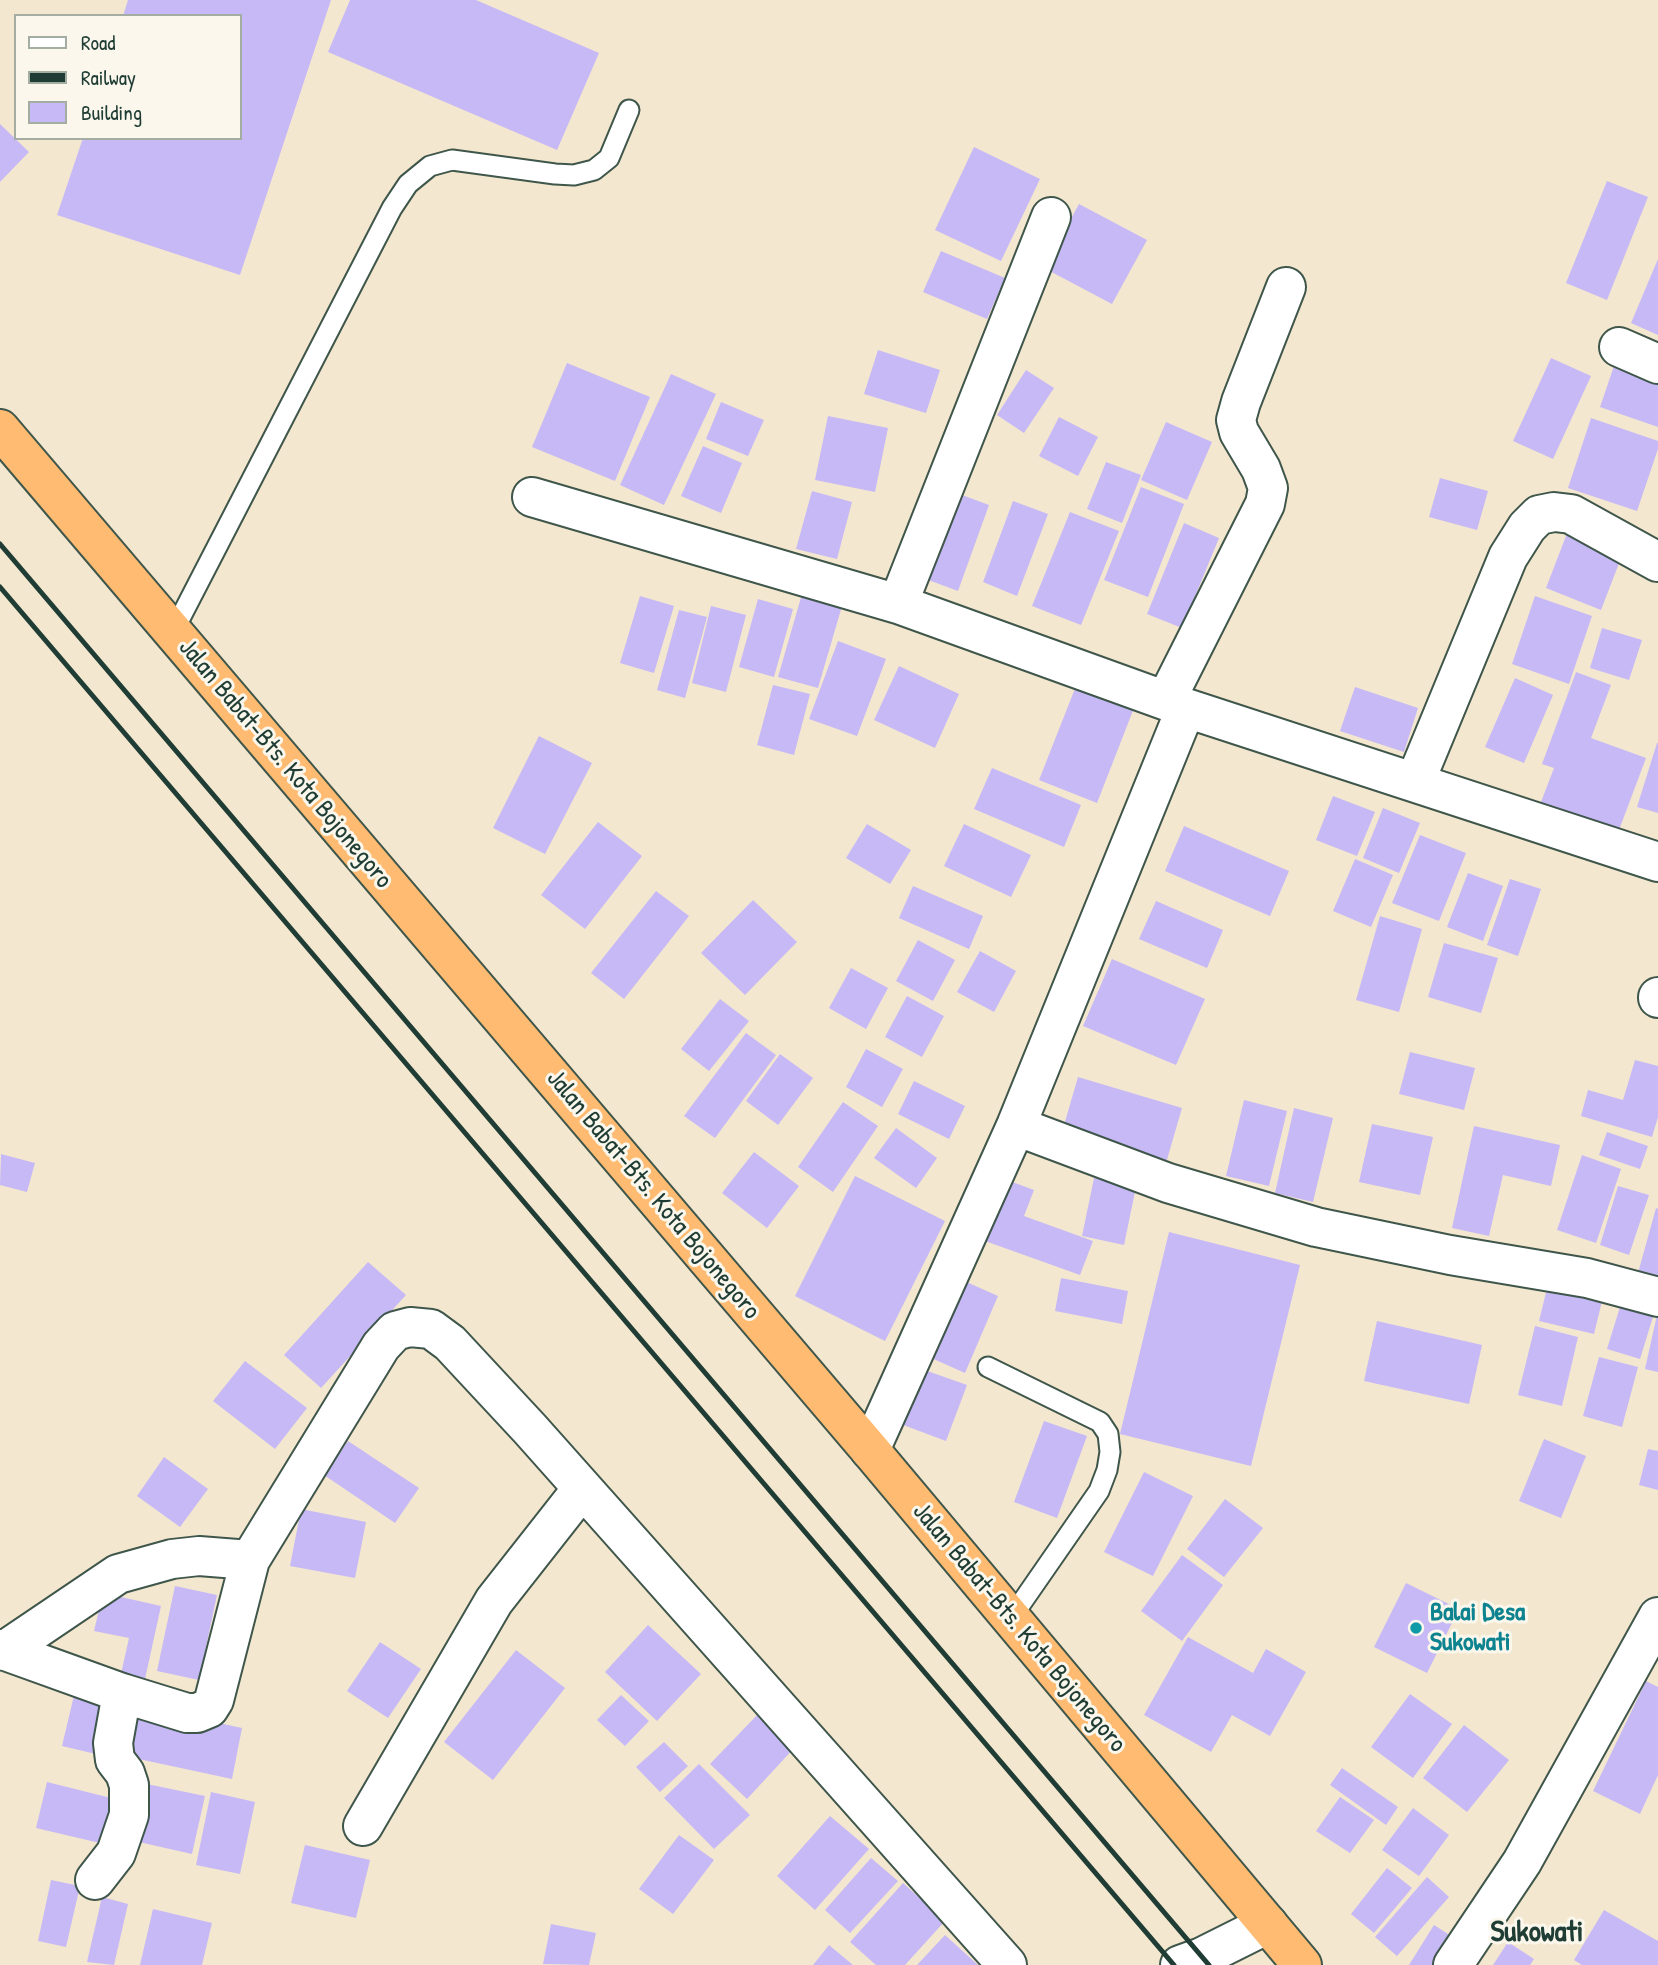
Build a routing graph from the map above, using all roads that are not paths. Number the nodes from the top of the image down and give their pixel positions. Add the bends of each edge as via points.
1 (629, 110) dead end
2 (1051, 217) dead end
3 (1286, 287) dead end
4 (1619, 347) dead end
5 (1658, 364) edge
6 (0, 429) edge
7 (532, 497) dead end
8 (1658, 562) edge
9 (898, 604) junction
10 (173, 632) junction
11 (1176, 704) junction
12 (1415, 782) junction
13 (1658, 862) edge
14 (1016, 1126) junction
15 (1658, 1297) edge
16 (988, 1367) dead end
17 (870, 1450) junction
18 (582, 1489) junction
19 (250, 1560) junction
20 (1658, 1617) edge
21 (1011, 1618) junction
22 (2, 1650) edge
23 (122, 1693) junction
24 (363, 1826) dead end
25 (96, 1880) dead end
26 (1268, 1924) junction
27 (1007, 1965) edge
28 (1180, 1965) edge
29 (1302, 1965) edge
30 (1453, 1965) edge

1 - 10 lane via 609,158 594,170 555,174 452,160 430,166 408,184
2 - 9 street
3 - 11 street via 1236,420 1265,479 1265,504
4 - 5 street
6 - 10 highway, Jalan Babat-Bts. Kota Bojonegoro
7 - 9 street
8 - 12 street via 1571,514 1539,515 1508,557
9 - 11 street
10 - 17 highway, Jalan Babat-Bts. Kota Bojonegoro
11 - 12 street
11 - 14 street
12 - 13 street
14 - 15 street via 1168,1183 1316,1227 1587,1278
14 - 17 street
16 - 21 lane via 1100,1422 1108,1434 1110,1452 1099,1491
17 - 21 highway, Jalan Babat-Bts. Kota Bojonegoro
18 - 19 street via 450,1343 431,1329 410,1327 395,1331 381,1346
18 - 24 street via 494,1601
18 - 27 street
19 - 22 street via 199,1556 118,1573
19 - 23 street via 209,1708 187,1713
20 - 30 street via 1522,1862
21 - 26 highway, Jalan Babat-Bts. Kota Bojonegoro
22 - 23 street
23 - 25 street via 113,1743 115,1760 129,1785 129,1815 116,1853
26 - 28 street
26 - 29 highway, Jalan Babat-Bts. Kota Bojonegoro

